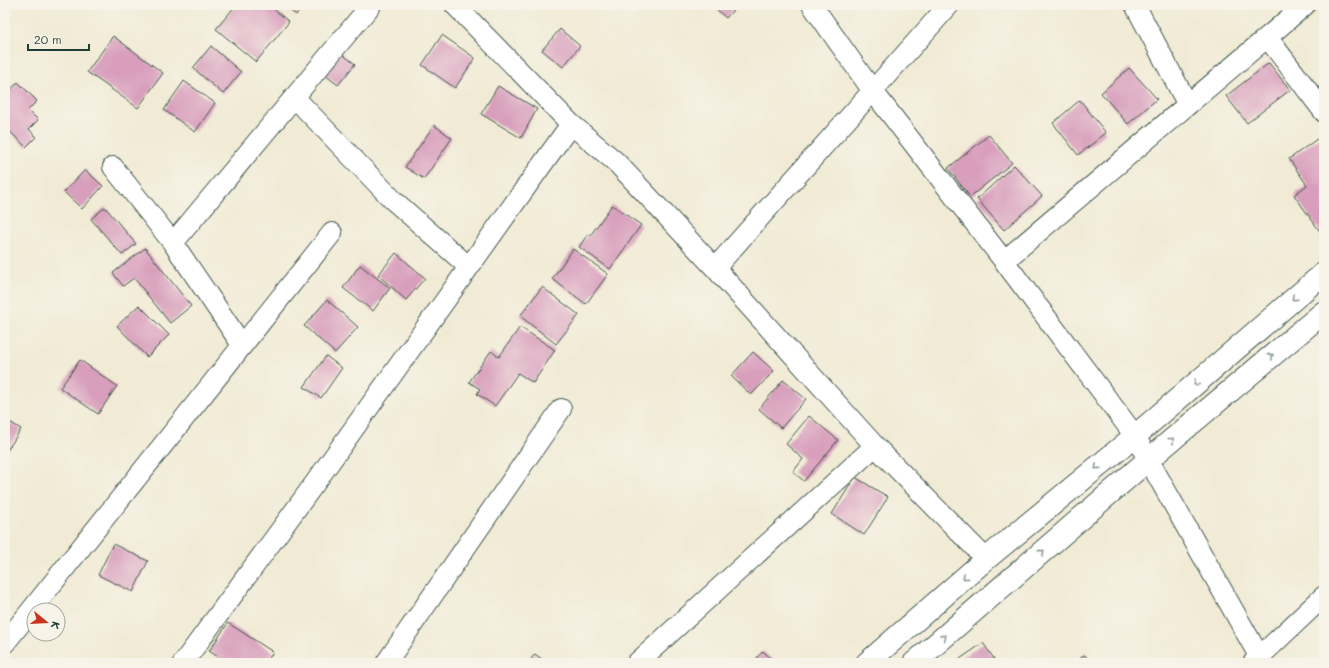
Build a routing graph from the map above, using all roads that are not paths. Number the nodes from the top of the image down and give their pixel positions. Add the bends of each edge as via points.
1 (371, 5) edge
2 (455, 5) edge
3 (812, 5) edge
4 (949, 5) edge
5 (1135, 5) edge
6 (1306, 5) edge
7 (1267, 37) junction
8 (872, 90) junction
9 (294, 97) junction
10 (1188, 105) junction
11 (1324, 112) edge
12 (571, 124) junction
13 (113, 167) dead end
14 (332, 233) dead end
15 (173, 243) junction
16 (1004, 261) junction
17 (469, 267) junction
18 (715, 268) junction
19 (1324, 272) edge
20 (1324, 312) edge
21 (242, 345) junction
22 (561, 409) dead end
23 (1135, 436) junction
24 (875, 446) junction
25 (1148, 460) junction
26 (986, 559) junction
27 (1324, 596) edge
28 (5, 642) edge
29 (1259, 661) edge
30 (183, 663) edge
31 (386, 663) edge
32 (637, 663) edge
33 (867, 663) edge
34 (914, 663) edge

1 - 9 street
2 - 12 street
3 - 8 street
4 - 8 street
5 - 10 street
6 - 7 street
7 - 10 street
7 - 11 street
8 - 16 street
8 - 18 street
9 - 15 street
9 - 17 street via 393,200
10 - 16 street
12 - 17 street
12 - 18 street via 617,163
13 - 15 street
14 - 21 street
15 - 21 street
16 - 23 street
17 - 30 street
18 - 24 street
19 -> 23 street
25 -> 20 street
21 - 28 street
22 - 31 street
23 - 25 street
23 -> 26 street
24 - 26 street
24 - 32 street
25 - 29 street
34 -> 25 street
26 -> 33 street
27 - 29 street

